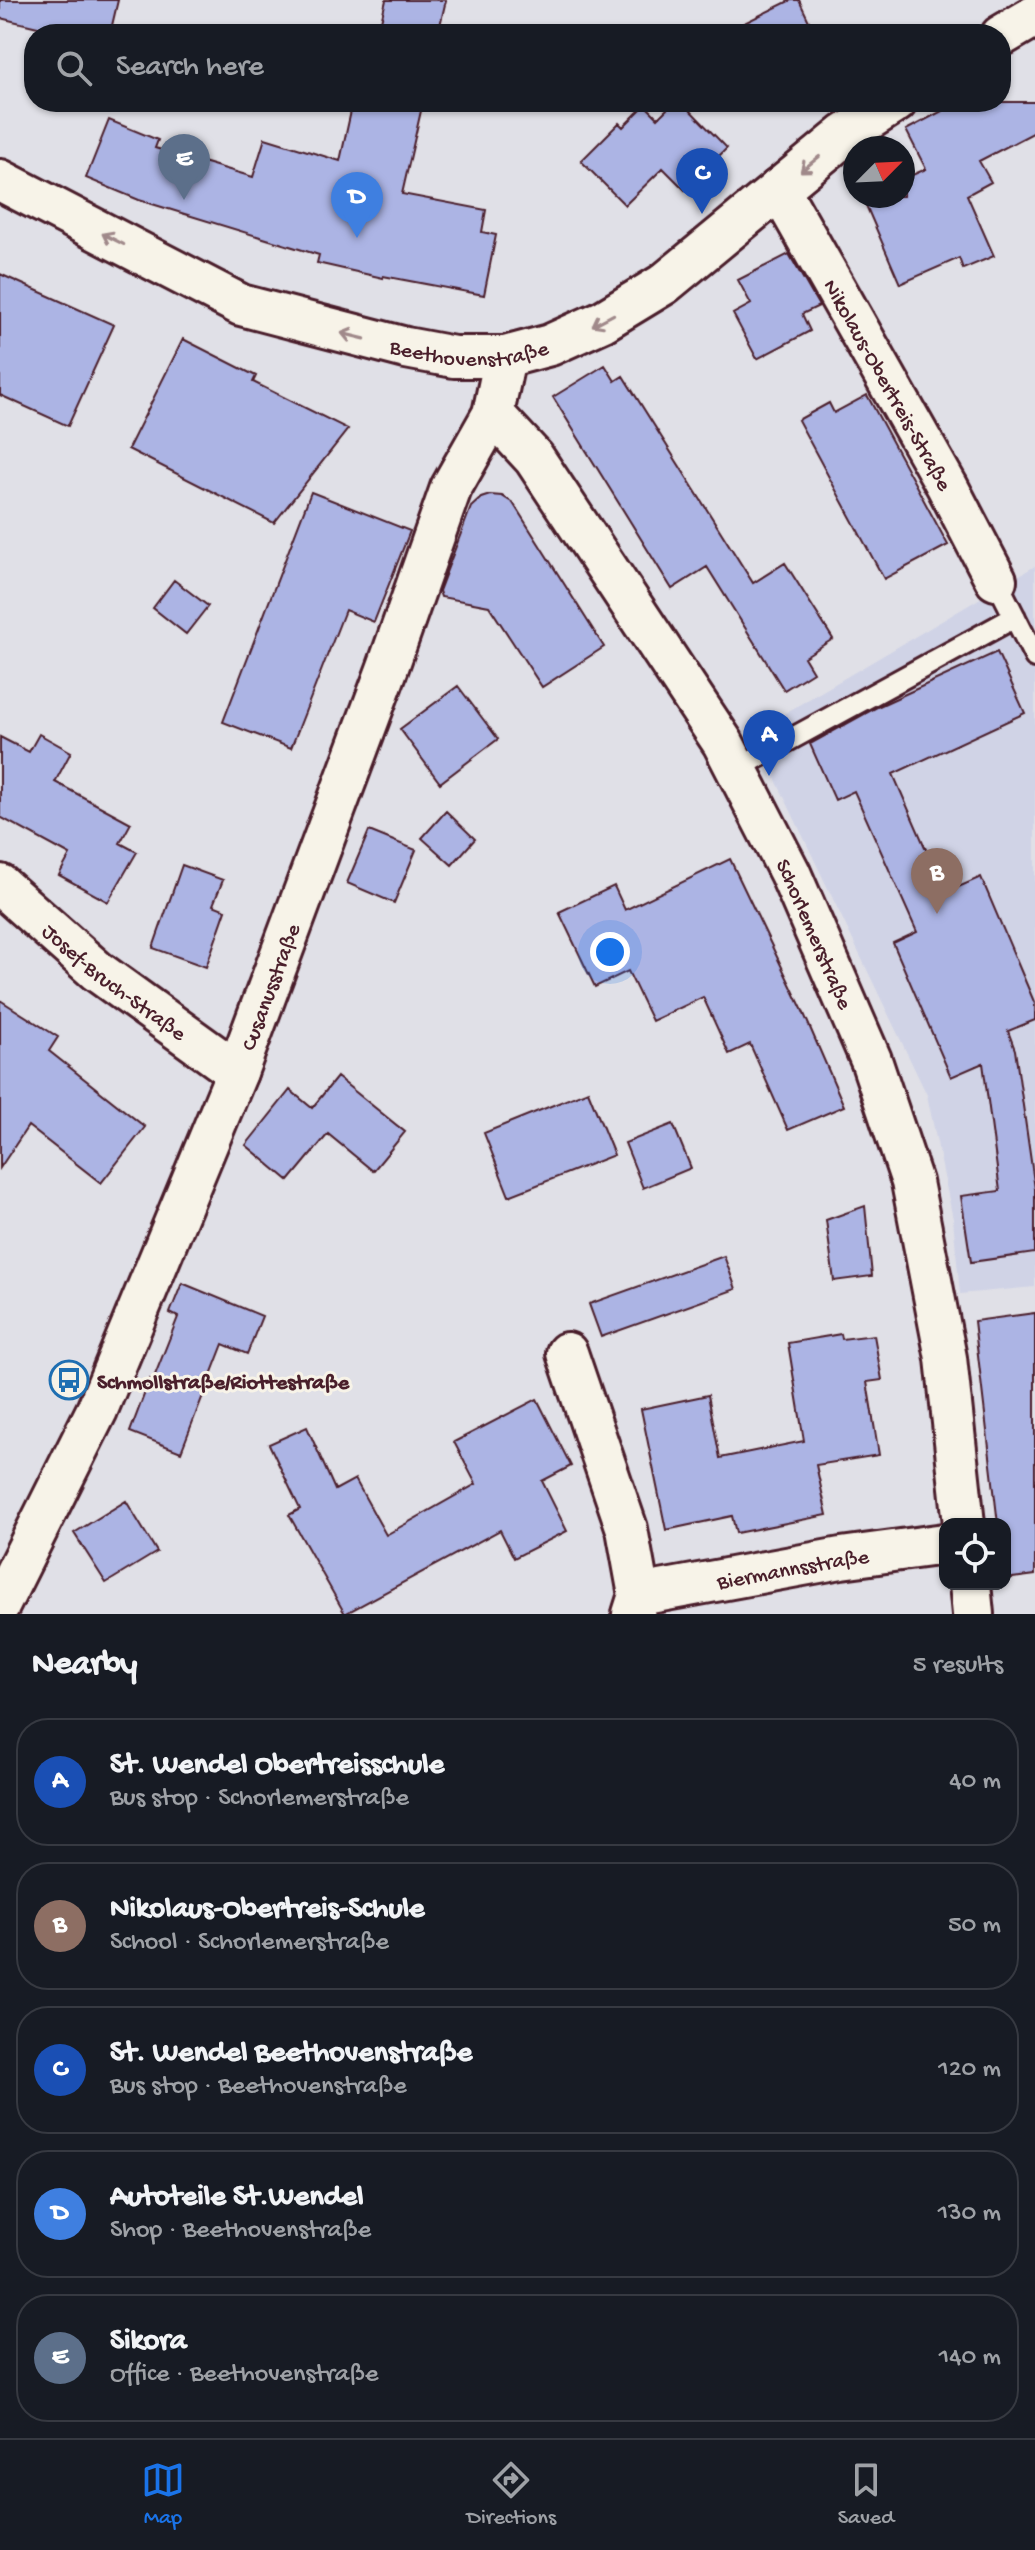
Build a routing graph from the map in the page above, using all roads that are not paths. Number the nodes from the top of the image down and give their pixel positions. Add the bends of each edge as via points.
1 (1035, 16) edge
2 (1011, 30) edge
3 (880, 112) edge
4 (0, 180) edge
5 (779, 189) junction
6 (505, 357) junction
7 (493, 414) junction
8 (996, 580) joint
9 (1015, 617) junction
10 (1035, 657) edge
11 (736, 769) junction
12 (0, 885) edge
13 (237, 1072) junction
14 (567, 1353) dead end
15 (963, 1518) edge
16 (939, 1545) edge
17 (971, 1590) edge
18 (0, 1604) edge
19 (636, 1604) edge
20 (973, 1614) edge

1 - 2 street
3 -> 5 street, Beethovenstraße
6 -> 4 street, Beethovenstraße via 454,357 406,348 241,305
5 -> 6 street, Beethovenstraße via 664,284 603,321 550,345
5 - 8 street, Nikolaus-Obertreis-Straße
6 - 7 street, Cusanusstraße
7 - 11 street, Schorlemerstraße via 534,458
7 - 13 street, Cusanusstraße via 451,488
8 - 9 lane
9 - 10 lane
9 - 11 lane
11 - 15 street, Schorlemerstraße via 790,873 871,1060 912,1182 946,1358
12 - 13 street, Josef-Bruch-Straße via 97,971
13 - 18 street, Cusanusstraße via 97,1410
14 - 19 street, Biermannsstraße via 627,1529
16 - 19 street, Biermannsstraße via 841,1558
17 - 20 street

